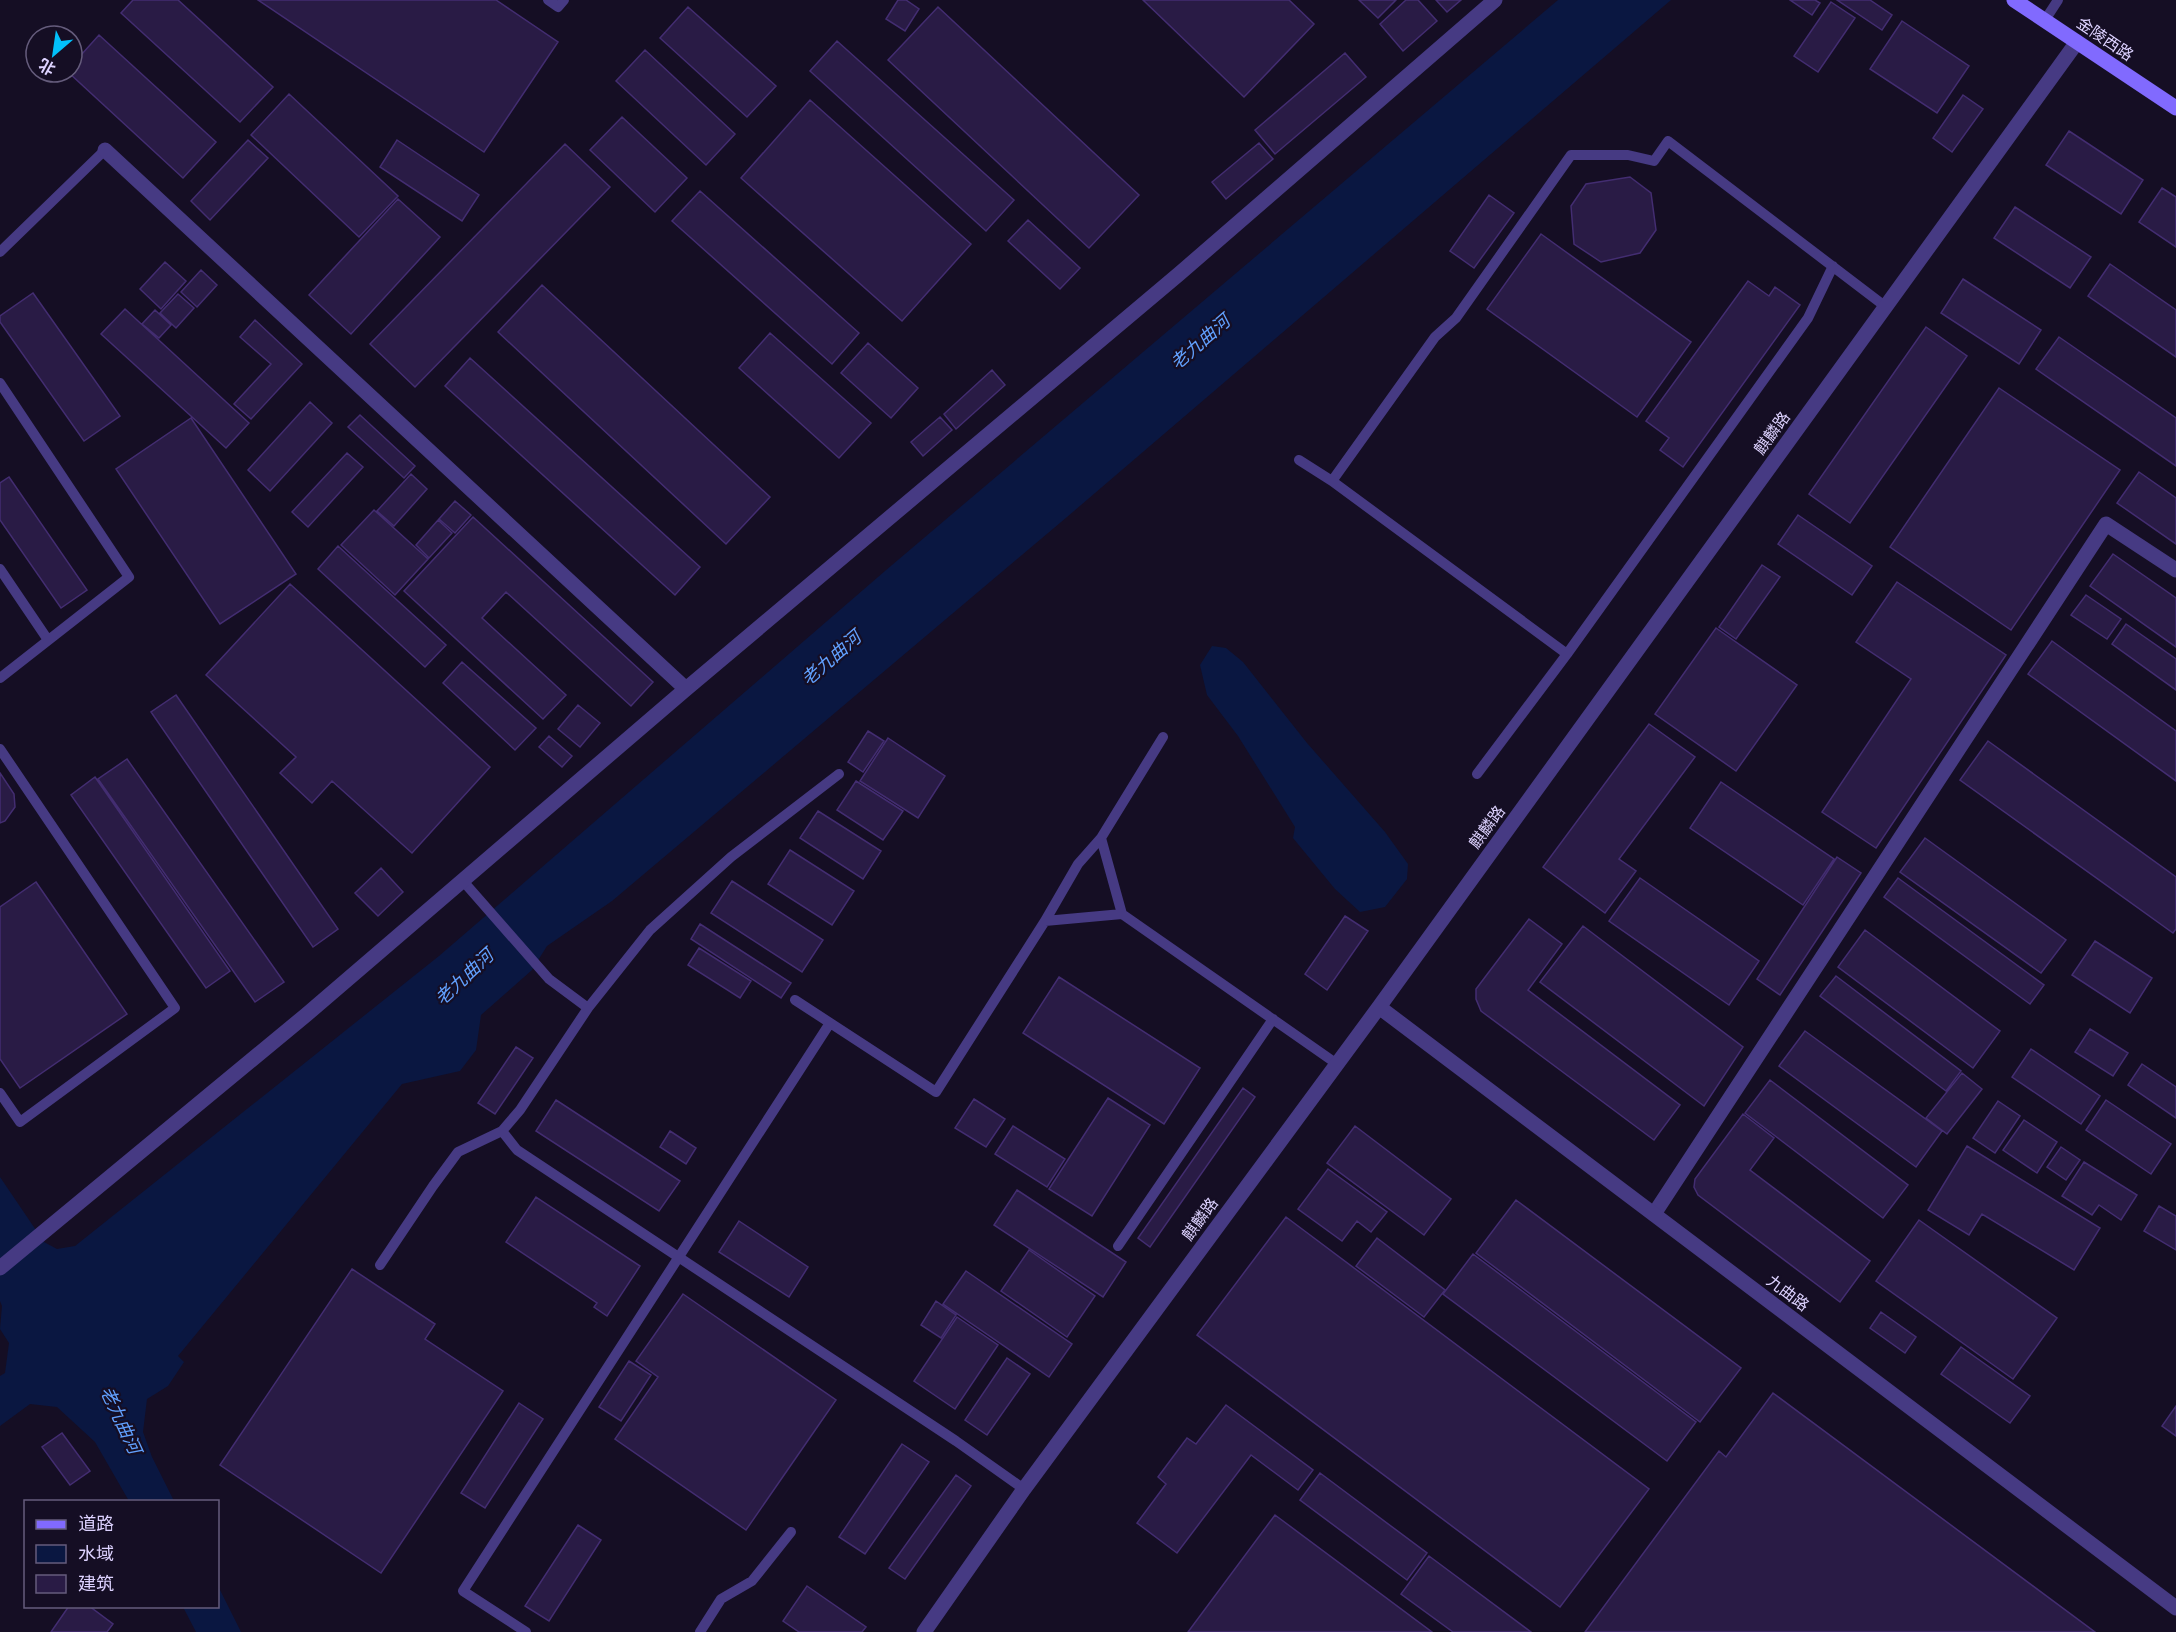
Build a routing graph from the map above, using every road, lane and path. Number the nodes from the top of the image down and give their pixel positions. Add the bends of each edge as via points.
1 (548, 0) edge
2 (564, 0) edge
3 (1495, 0) edge
4 (2014, 0) edge
5 (2058, 0) edge
6 (2045, 20) junction
7 (2077, 42) junction
8 (2176, 108) edge
9 (105, 150) joint
10 (0, 252) edge
11 (1833, 267) junction
12 (1886, 307) junction
13 (0, 383) edge
14 (1299, 460) dead end
15 (1332, 481) junction
16 (0, 569) edge
17 (2176, 570) edge
18 (48, 640) junction
19 (1567, 654) junction
20 (0, 678) edge
21 (686, 688) junction
22 (1162, 737) dead end
23 (0, 749) edge
24 (839, 774) dead end
25 (1477, 774) dead end
26 (1101, 838) junction
27 (463, 881) junction
28 (1122, 914) junction
29 (1045, 921) junction
30 (795, 1000) dead end
31 (1379, 1007) junction
32 (588, 1008) junction
33 (1273, 1019) junction
34 (830, 1023) junction
35 (1337, 1064) junction
36 (0, 1092) edge
37 (502, 1131) junction
38 (1654, 1215) junction
39 (1118, 1246) dead end
40 (679, 1258) junction
41 (380, 1265) dead end
42 (0, 1268) edge
43 (1024, 1489) junction
44 (791, 1532) dead end
45 (2176, 1608) edge
46 (526, 1632) edge
47 (700, 1632) edge
48 (924, 1632) edge

1 - 2 lane via 558,7
3 - 21 street via 1179,274
4 - 6 main road, 金陵西路
5 - 6 lane
6 - 7 main road, 金陵西路
7 - 8 main road, 金陵西路
7 - 12 street, 麒麟路
9 - 10 lane
9 - 21 street
11 - 12 lane
11 - 15 lane via 1668,141 1654,161 1628,155 1571,155 1456,318 1435,337
11 - 19 lane via 1808,318
12 - 31 street, 麒麟路
13 - 18 lane via 129,577
14 - 15 lane
15 - 19 lane
16 - 18 lane
17 - 38 street via 2106,524
18 - 20 lane
19 - 25 lane
21 - 27 street
22 - 26 lane
23 - 36 lane via 175,1008 20,1122
24 - 32 lane via 731,857 650,930
26 - 28 lane
26 - 29 lane via 1078,864
27 - 32 lane via 549,979
27 - 42 street
28 - 29 lane
28 - 33 lane
29 - 34 lane via 936,1092
30 - 34 lane
31 - 35 street, 麒麟路
31 - 38 street, 九曲路
32 - 37 lane
33 - 35 lane
33 - 39 lane
34 - 40 lane
35 - 43 street, 麒麟路
37 - 40 lane via 517,1150
37 - 41 lane via 458,1152
38 - 45 street, 九曲路
40 - 43 lane
40 - 46 lane via 463,1591
43 - 48 street, 麒麟路
44 - 47 lane via 752,1581 721,1599

